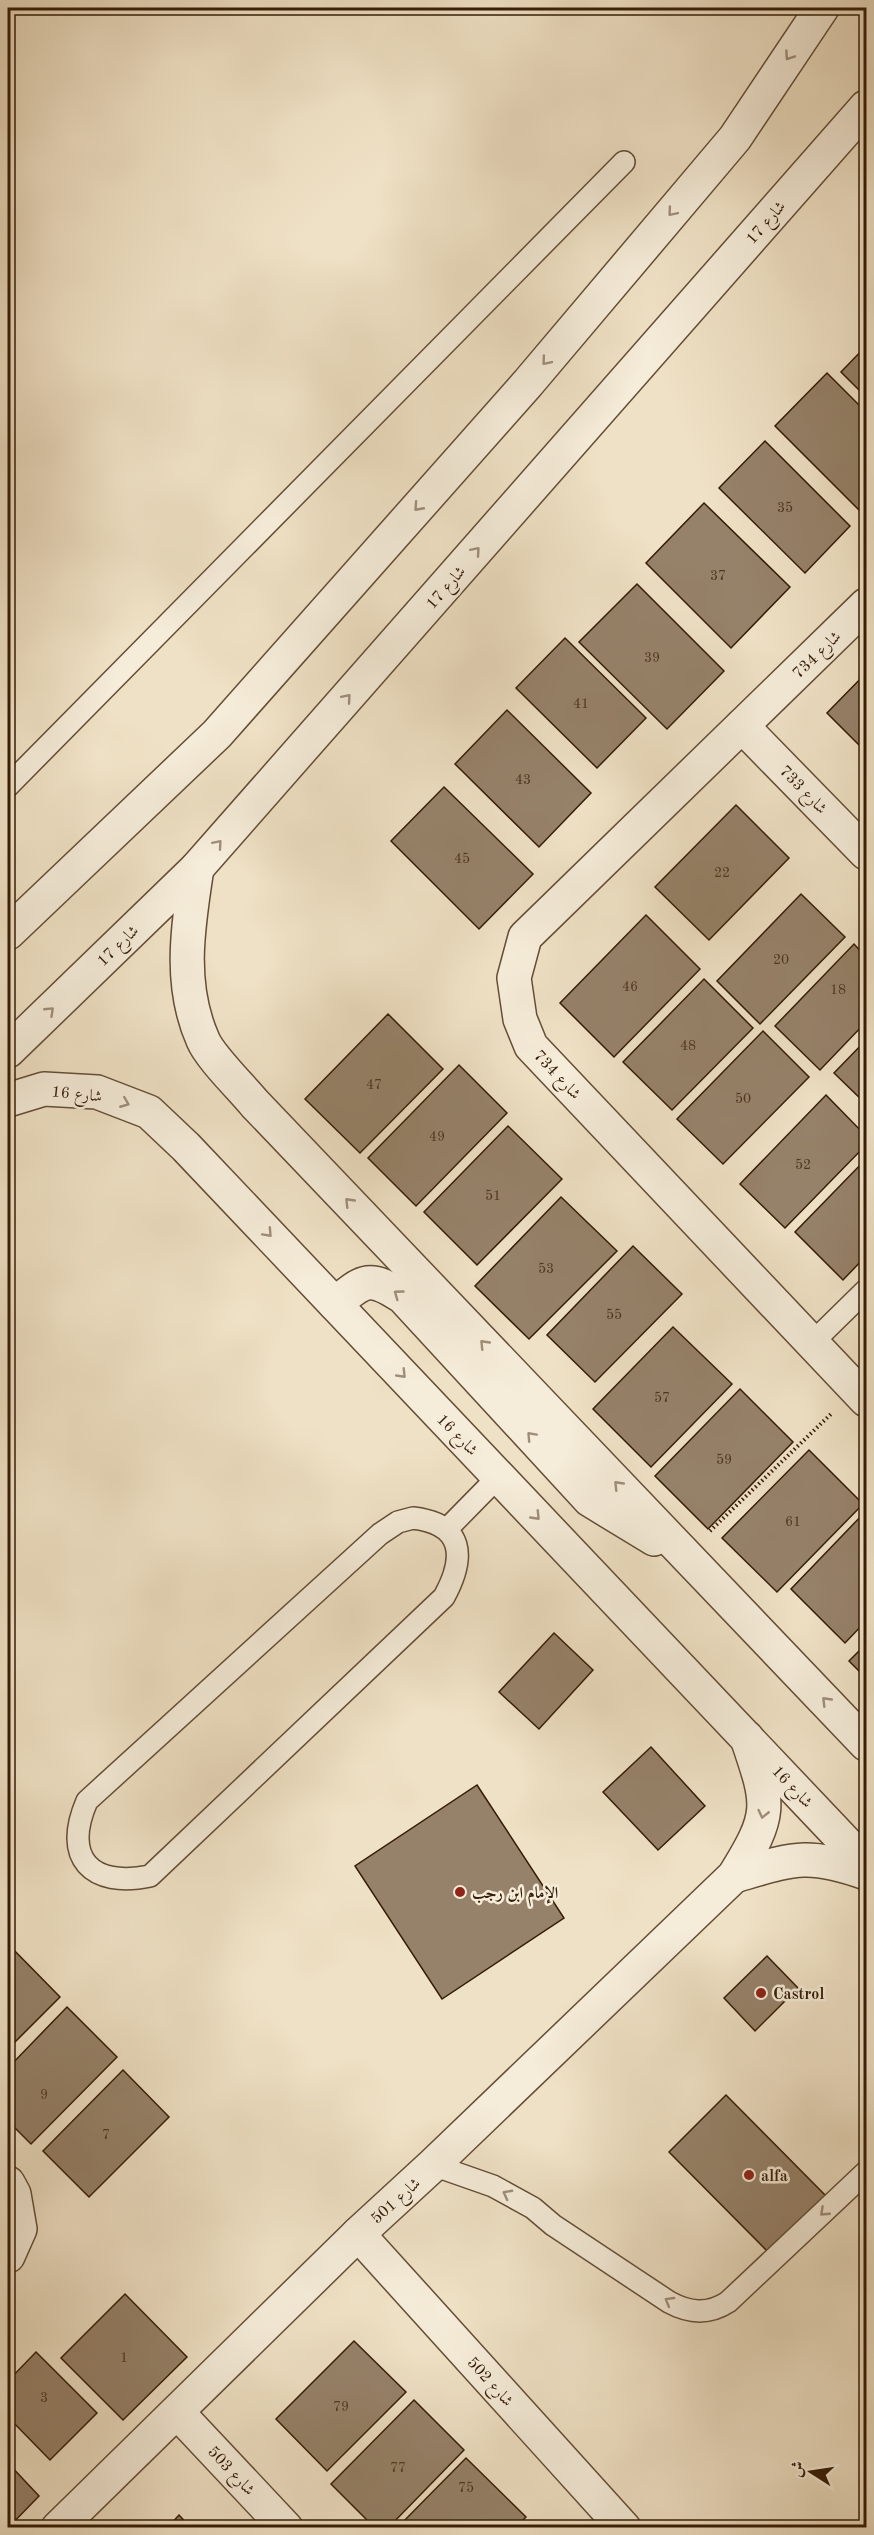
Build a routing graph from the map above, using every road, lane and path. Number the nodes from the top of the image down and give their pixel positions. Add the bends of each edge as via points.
1 (822, 8) edge
2 (867, 107) edge
3 (624, 162) dead end
4 (867, 604) edge
5 (742, 726) junction
6 (8, 786) edge
7 (867, 853) edge
8 (197, 868) junction
9 (8, 933) edge
10 (8, 1051) edge
11 (8, 1100) edge
12 (867, 1290) edge
13 (335, 1304) junction
14 (812, 1343) junction
15 (862, 1395) edge
16 (499, 1476) junction
17 (448, 1528) junction
18 (688, 1558) junction
19 (747, 1738) junction
20 (867, 1744) edge
21 (867, 1864) edge
22 (867, 1873) edge
23 (734, 1876) junction
24 (433, 2165) junction
25 (867, 2172) edge
26 (8, 2183) edge
27 (358, 2234) junction
28 (8, 2256) edge
29 (178, 2413) junction
30 (58, 2528) edge
31 (286, 2528) edge
32 (624, 2528) edge

1 -> 9 street via 735,138 528,383 217,734
8 -> 2 street, شارع 17
3 - 6 lane
4 - 5 street, شارع 734
5 - 7 street, شارع 733
5 - 14 street, شارع 734 via 525,937 514,978 520,1019 531,1046
10 -> 8 street, شارع 17
18 -> 8 street via 255,1104 203,1041 186,978 187,934
11 -> 13 street, شارع 16 via 44,1089 97,1092 149,1112
12 - 14 lane
13 -> 16 street, شارع 16
18 -> 13 street via 590,1500 404,1298 382,1283 360,1283
14 - 15 street, شارع 734
15 - 18 path
16 - 17 lane
16 -> 19 street, شارع 16
17 - 17 lane via 432,1520 413,1518 380,1534 87,1801 80,1817 78,1847 89,1866 106,1877 120,1880 150,1876 444,1597 458,1562 457,1546
20 -> 18 street
19 - 21 street, شارع 16
19 -> 23 street, شارع 501 via 765,1789 765,1810 753,1845
22 - 23 street, شارع 501 via 824,1859 794,1859
23 - 24 street, شارع 501
25 -> 24 lane via 728,2302 716,2310 702,2312 684,2310 669,2302 533,2208 493,2186
24 - 27 street, شارع 501
26 - 28 street via 15,2194 20,2229
27 - 29 street, شارع 501
27 - 32 street, شارع 502
29 - 30 street, شارع 501
29 - 31 street, شارع 503

